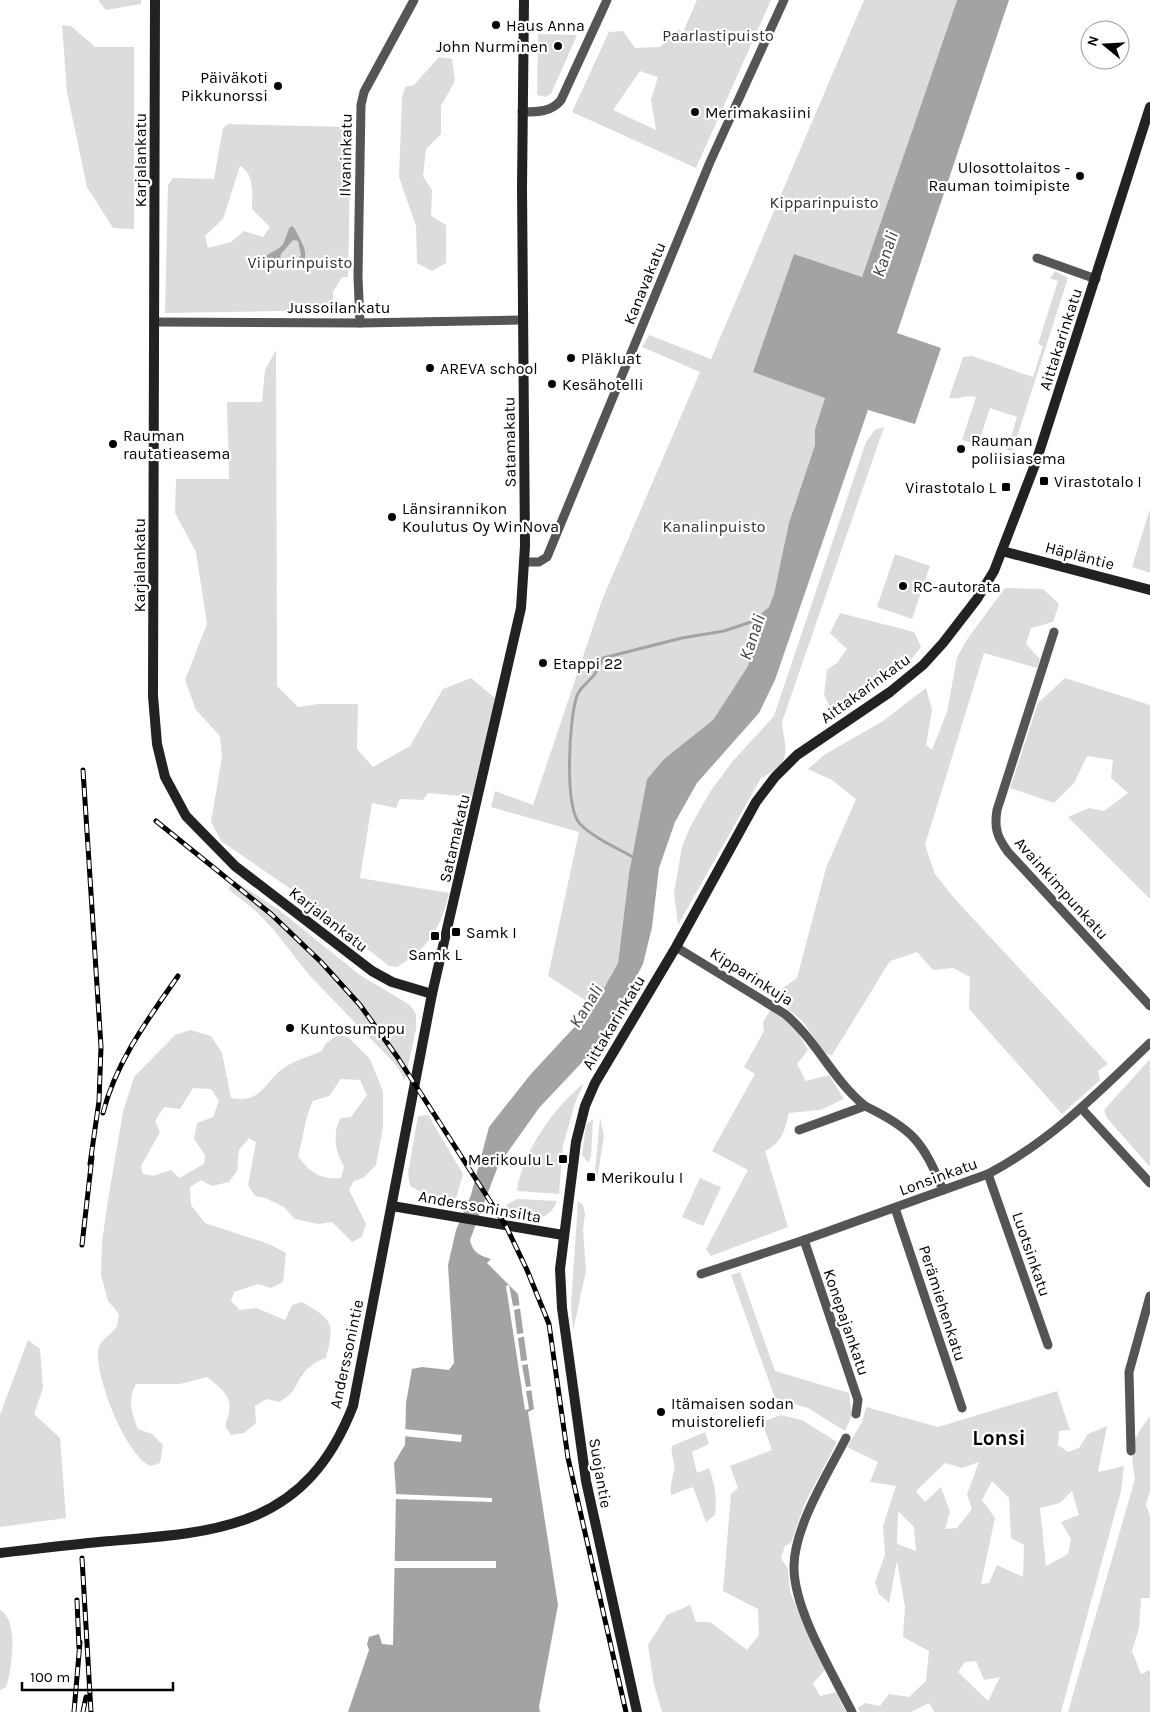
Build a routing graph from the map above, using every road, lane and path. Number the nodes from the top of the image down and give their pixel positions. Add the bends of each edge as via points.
1 (155, 0) edge
2 (414, 0) edge
3 (524, 0) edge
4 (607, 0) edge
5 (784, 0) edge
6 (1150, 107) edge
7 (522, 112) junction
8 (1037, 258) dead end
9 (1096, 279) junction
10 (523, 320) junction
11 (155, 322) junction
12 (360, 323) junction
13 (1002, 551) junction
14 (524, 562) junction
15 (1150, 590) edge
16 (1054, 632) dead end
17 (676, 947) junction
18 (432, 994) junction
19 (1150, 1006) edge
20 (1150, 1043) edge
21 (865, 1106) junction
22 (1082, 1109) junction
23 (799, 1130) dead end
24 (988, 1174) junction
25 (1150, 1183) edge
26 (943, 1190) junction
27 (392, 1206) junction
28 (895, 1208) junction
29 (563, 1236) junction
30 (804, 1240) junction
31 (701, 1274) dead end
32 (1150, 1296) edge
33 (1048, 1345) dead end
34 (962, 1408) dead end
35 (856, 1414) dead end
36 (846, 1438) dead end
37 (1132, 1451) dead end
38 (0, 1553) edge
39 (637, 1712) edge
40 (852, 1712) edge

1 - 11 main road, Karjalankatu
2 - 12 street, Ilvaninkatu via 364,92 361,105
3 - 7 main road, Satamakatu
4 - 7 street via 556,107
5 - 14 street, Kanavakatu via 710,162 547,556 539,562
6 - 9 main road, Aittakarinkatu
7 - 10 main road, Satamakatu
8 - 9 street
9 - 13 main road, Aittakarinkatu via 1036,462
10 - 12 street, Jussoilankatu
10 - 14 main road, Satamakatu
11 - 12 street, Jussoilankatu
11 - 18 main road, Karjalankatu via 153,696 157,744 165,777 186,816 235,866 372,971 392,982
13 - 15 main road, Häpläntie
13 - 17 main road, Aittakarinkatu via 976,599 923,665 890,692 797,755 775,777 756,802
14 - 18 main road, Satamakatu via 521,608
16 - 19 street, Avainkimpunkatu via 994,828 1008,852
17 - 21 street, Kipparinkuja via 799,1025 850,1094
17 - 29 main road, Aittakarinkatu via 594,1083 585,1106 576,1142
18 - 27 main road, Anderssonintie
20 - 22 street, Lonsinkatu
21 - 23 street
21 - 26 street, Kipparinkuja via 888,1117 918,1140
22 - 24 street, Lonsinkatu via 1012,1161
22 - 25 street
24 - 26 street, Lonsinkatu
24 - 33 street, Luotsinkatu
26 - 28 street, Lonsinkatu
27 - 29 main road, Anderssoninsilta
27 - 38 main road, Anderssonintie via 353,1406 333,1450 306,1481 279,1504 252,1519 228,1526 180,1535
28 - 30 street, Lonsinkatu
28 - 34 street, Perämiehenkatu
29 - 39 main road, Suojantie via 560,1269 562,1308 585,1472
30 - 31 street, Lonsinkatu
30 - 35 street, Konepajankatu via 858,1400
32 - 37 street via 1129,1372
36 - 40 street via 811,1506 795,1552 794,1568 804,1612

